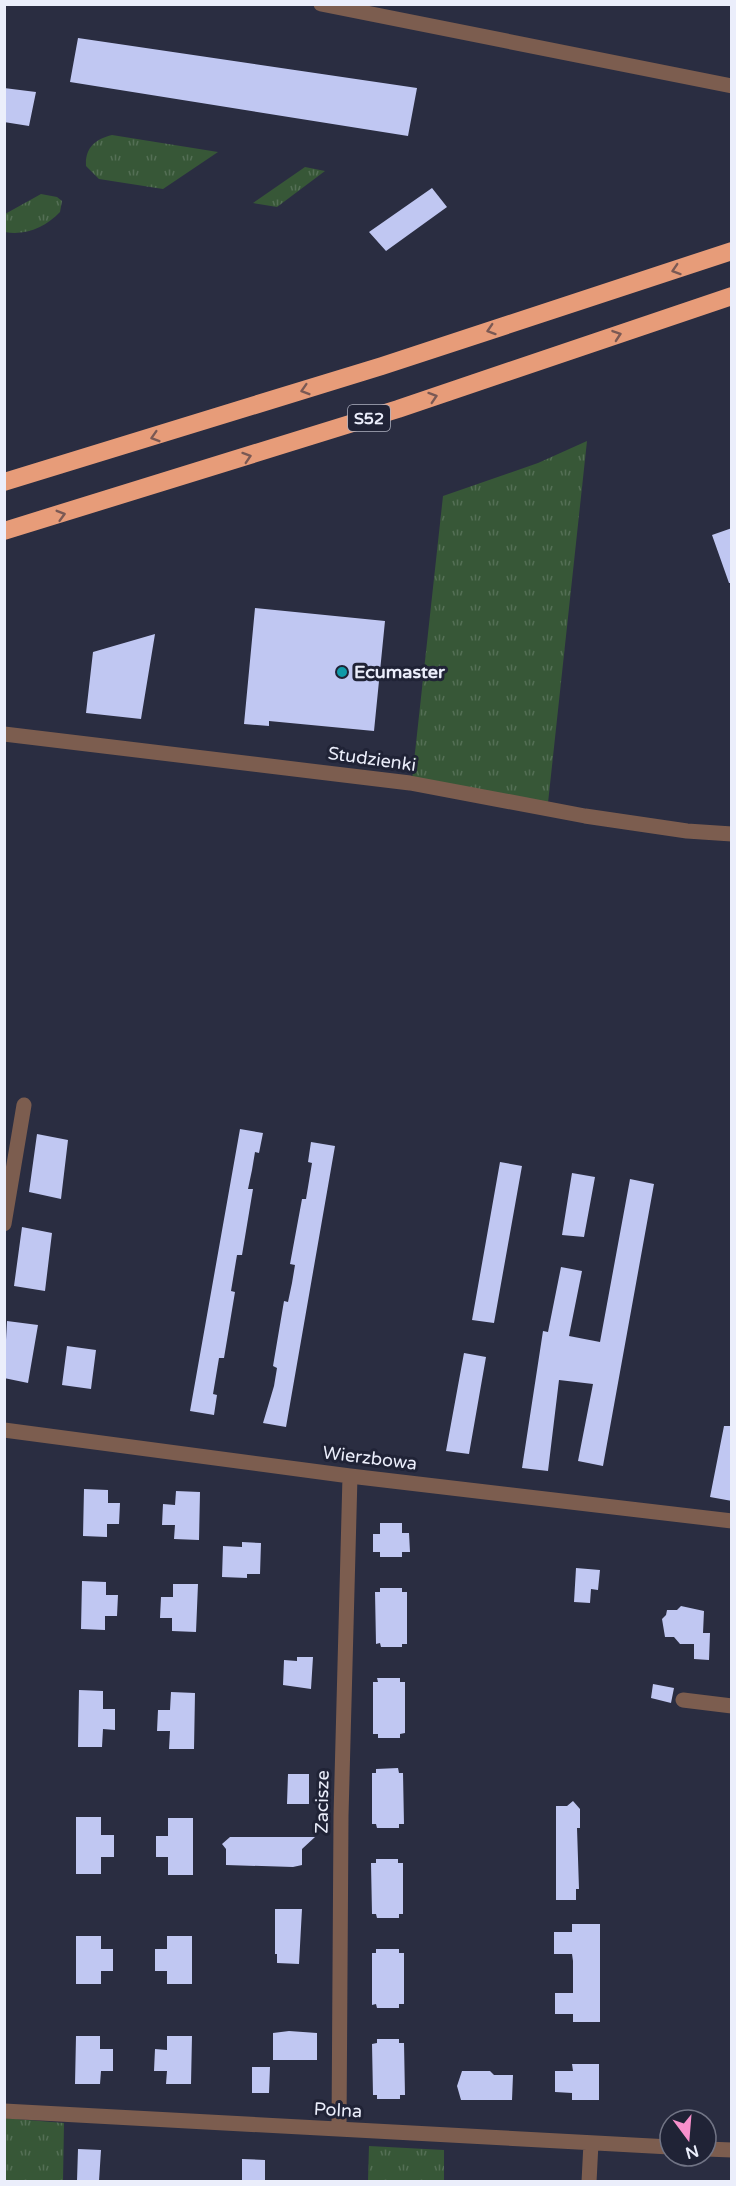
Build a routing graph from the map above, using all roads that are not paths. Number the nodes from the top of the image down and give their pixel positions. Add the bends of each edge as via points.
1 (321, 4) edge
2 (732, 86) edge
3 (732, 251) edge
4 (732, 296) edge
5 (4, 482) edge
6 (4, 531) edge
7 (4, 734) edge
8 (732, 834) edge
9 (24, 1105) dead end
10 (4, 1224) edge
11 (4, 1430) edge
12 (350, 1476) junction
13 (732, 1521) edge
14 (683, 1700) dead end
15 (732, 1706) edge
16 (4, 2111) edge
17 (339, 2129) junction
18 (591, 2143) junction
19 (658, 2146) edge
20 (589, 2181) edge

1 - 2 street
3 -> 5 highway via 382,366
6 -> 4 highway, S52 via 398,409
7 - 8 street, Studzienki via 410,783 585,816
9 - 10 street
11 - 12 street, Wierzbowa
12 - 13 street, Wierzbowa
12 - 17 street, Zacisze via 341,1806
14 - 15 street
16 - 17 street, Polna
17 - 18 street, Polna
18 - 19 street, Polna
18 - 20 street

